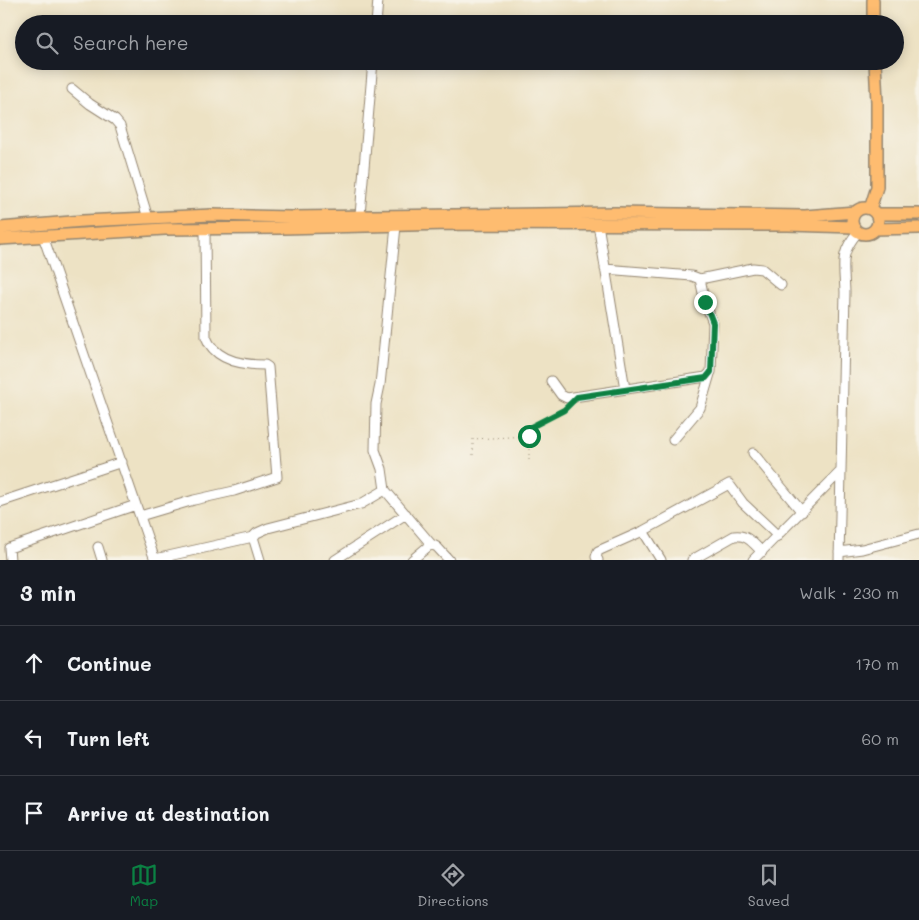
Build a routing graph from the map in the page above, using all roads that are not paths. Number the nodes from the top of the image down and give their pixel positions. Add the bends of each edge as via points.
1 (378, 0) edge
2 (873, 0) edge
3 (377, 15) edge
4 (874, 15) edge
5 (371, 70) edge
6 (875, 70) edge
7 (72, 89) dead end
8 (855, 212) junction
9 (873, 212) junction
10 (919, 214) edge
11 (360, 215) junction
12 (148, 218) junction
13 (598, 224) junction
14 (396, 226) junction
15 (0, 228) edge
16 (919, 228) edge
17 (205, 229) junction
18 (875, 229) junction
19 (856, 230) junction
20 (43, 236) junction
21 (0, 239) edge
22 (605, 269) junction
23 (700, 279) junction
24 (781, 285) dead end
25 (710, 373) junction
26 (551, 382) dead end
27 (625, 390) junction
28 (673, 440) dead end
29 (753, 453) dead end
30 (122, 462) junction
31 (840, 472) junction
32 (385, 490) junction
33 (0, 502) edge
34 (136, 505) junction
35 (802, 512) junction
36 (406, 514) junction
37 (140, 516) junction
38 (643, 532) junction
39 (919, 534) edge
40 (778, 536) junction
41 (254, 537) junction
42 (431, 544) junction
43 (98, 547) dead end
44 (762, 552) junction
45 (839, 556) edge
46 (10, 560) edge
47 (102, 560) edge
48 (155, 560) edge
49 (260, 560) edge
50 (335, 560) edge
51 (412, 560) edge
52 (449, 560) edge
53 (598, 560) edge
54 (660, 560) edge
55 (692, 560) edge
56 (753, 560) edge

1 - 3 street
2 - 4 main road
5 - 11 street
6 - 9 main road via 877,187
7 - 12 street via 120,126
8 - 9 main road via 862,208
8 - 11 main road via 822,215
8 - 19 main road via 852,220
9 - 10 main road
9 - 18 main road via 878,222
11 - 12 main road
12 - 15 main road
13 - 14 main road
13 - 19 main road via 788,225
13 - 22 street
14 - 17 main road
14 - 32 street via 376,404 375,450
16 - 18 main road
17 - 20 main road
17 - 37 street via 206,338 213,351 222,357 268,367 277,477
18 - 19 main road via 865,234
19 - 31 street via 844,255
20 - 21 main road
20 - 30 street
22 - 23 street
22 - 27 street
23 - 24 street via 753,268 762,269
23 - 25 street via 713,323
25 - 27 street via 706,378
25 - 28 street via 700,408
26 - 27 street via 564,398
29 - 35 street
30 - 33 street
30 - 34 street
31 - 35 street
31 - 45 street
32 - 36 street
32 - 41 street via 361,504 268,528
34 - 37 street
34 - 46 street via 9,548
35 - 40 street
36 - 42 street
36 - 50 street
37 - 48 street
38 - 40 street via 729,484 743,503
38 - 53 street via 598,551
38 - 54 street
39 - 45 street
40 - 44 street
41 - 48 street
41 - 49 street
42 - 51 street
42 - 52 street
43 - 47 street
44 - 55 street via 745,536 738,535
44 - 56 street

